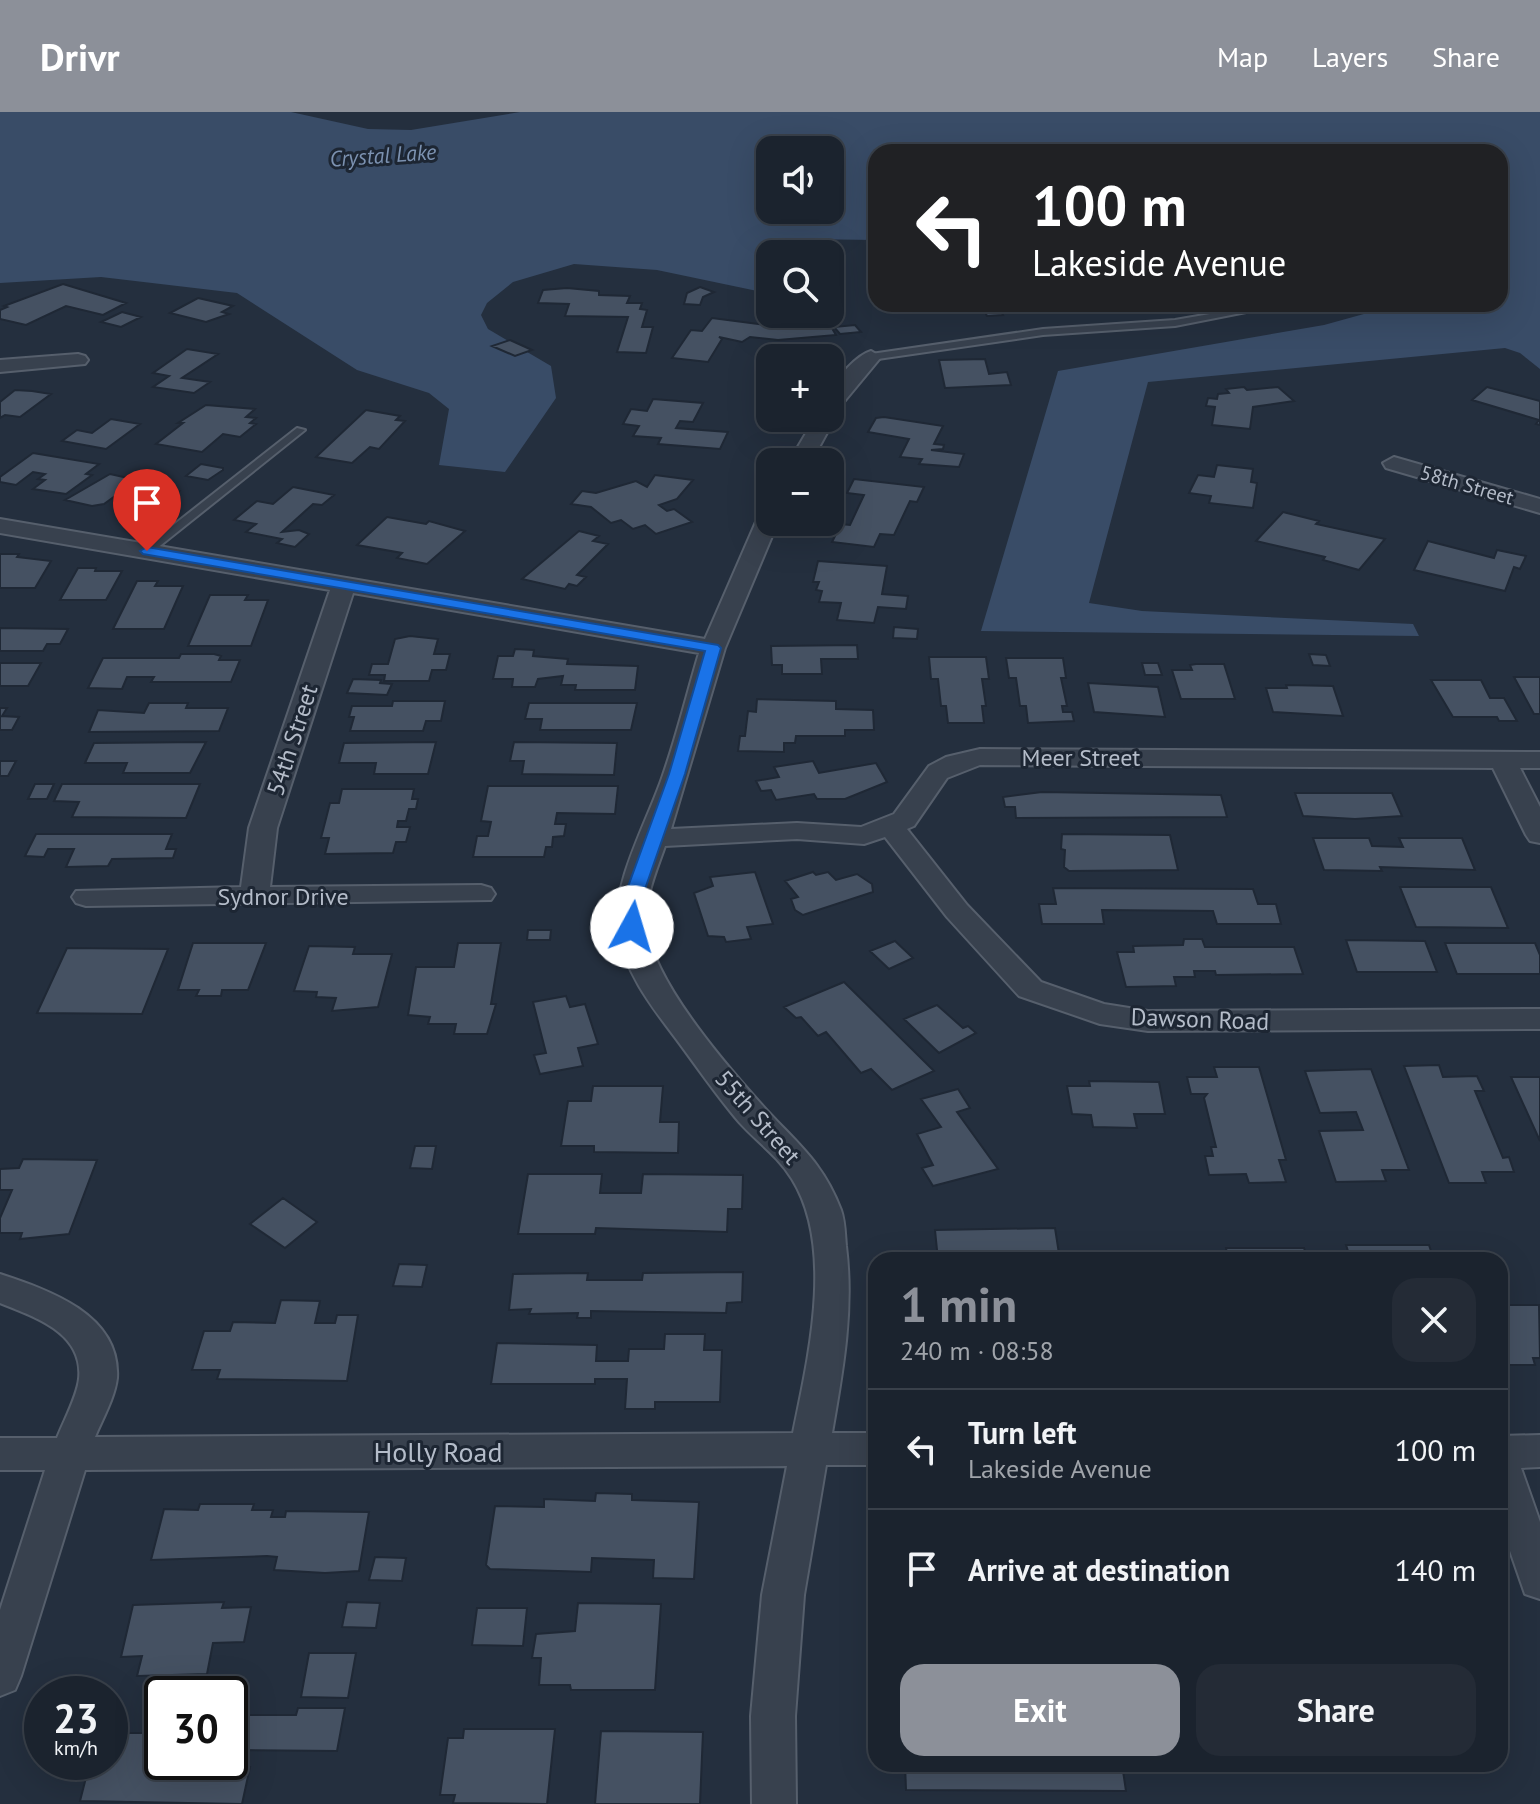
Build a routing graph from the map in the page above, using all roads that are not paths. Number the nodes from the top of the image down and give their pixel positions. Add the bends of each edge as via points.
1 (1238, 312) edge
2 (871, 357) joint
3 (78, 360) dead end
4 (0, 366) edge
5 (844, 387) edge
6 (300, 430) dead end
7 (1394, 463) dead end
8 (1540, 506) edge
9 (0, 526) edge
10 (761, 536) edge
11 (147, 551) junction
12 (343, 587) junction
13 (713, 648) junction
14 (1503, 760) junction
15 (1540, 760) edge
16 (892, 828) junction
17 (1540, 835) edge
18 (653, 839) junction
19 (481, 894) dead end
20 (254, 896) junction
21 (86, 897) dead end
22 (1540, 1019) edge
23 (0, 1288) edge
24 (808, 1448) junction
25 (868, 1449) edge
26 (1540, 1451) edge
27 (1508, 1452) edge
28 (0, 1454) edge
29 (70, 1454) junction
30 (1508, 1487) edge
31 (1540, 1581) edge
32 (0, 1676) edge
33 (774, 1804) edge

1 - 2 lane
2 - 5 street
3 - 4 street
6 - 11 lane
7 - 8 street, 58th Street
9 - 11 street
10 - 13 street, 55th Street
11 - 12 street
12 - 13 street
12 - 20 street, 54th Street via 263,828
13 - 18 street, 55th Street
14 - 15 street, Meer Street
14 - 16 street, Meer Street via 980,757 938,772 904,820
14 - 17 street
16 - 18 street via 864,836 781,831
16 - 22 street, Dawson Road via 957,911 1030,989 1066,1004 1148,1021
18 - 24 street, 55th Street via 634,895 632,927 640,960 662,999 751,1114 795,1158 825,1213 833,1285 828,1349
19 - 20 street, Sydnor Drive
20 - 21 street, Sydnor Drive
23 - 29 street via 60,1313 79,1327 94,1350 98,1379
24 - 25 street, Holly Road
24 - 29 street, Holly Road
24 - 33 street, 55th Street via 783,1595 773,1716
26 - 27 street
28 - 29 street, Holly Road
29 - 32 street
30 - 31 street

